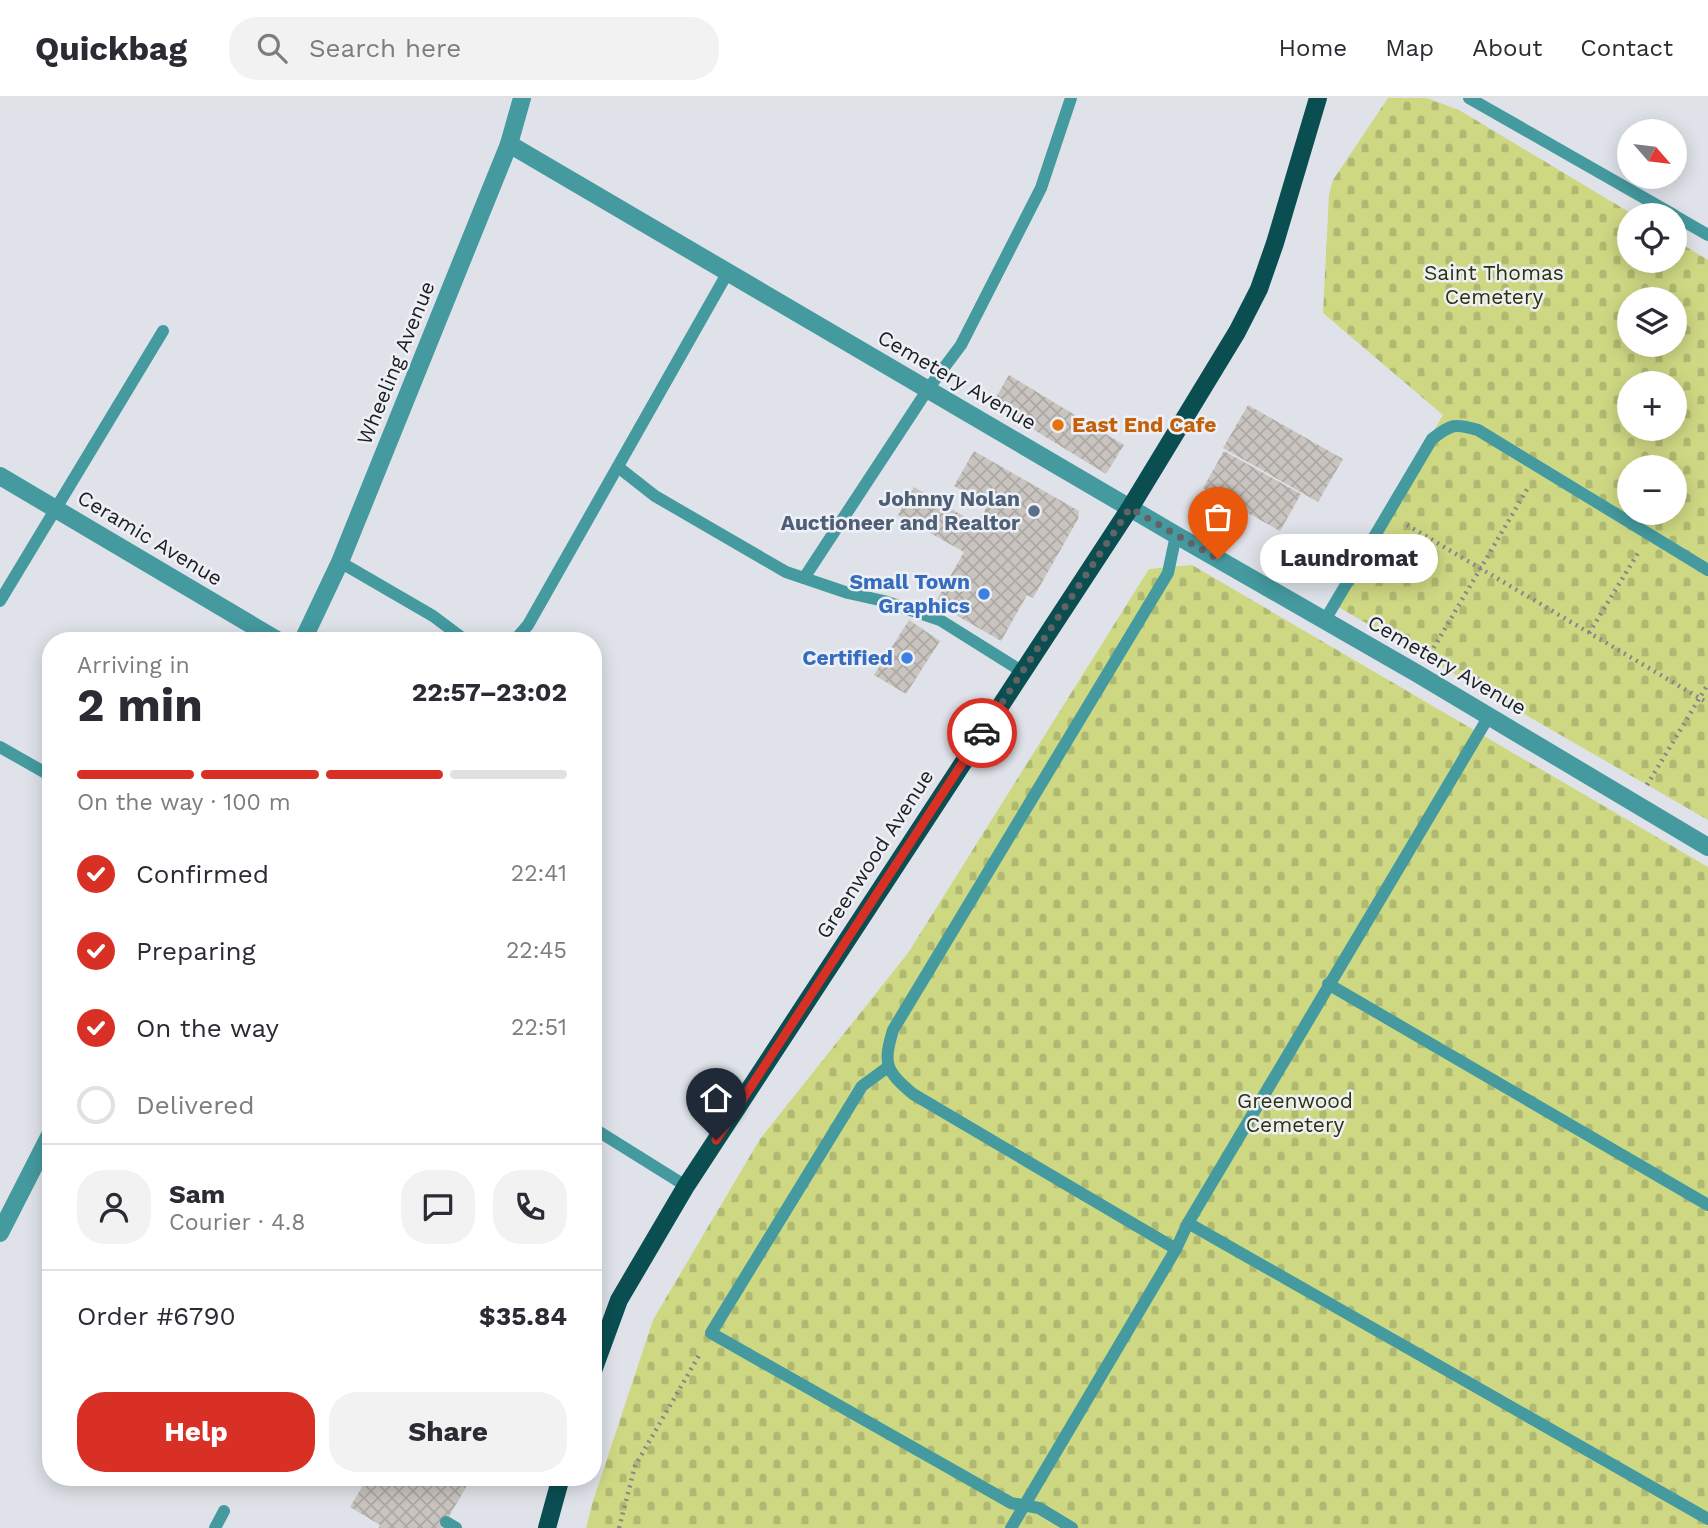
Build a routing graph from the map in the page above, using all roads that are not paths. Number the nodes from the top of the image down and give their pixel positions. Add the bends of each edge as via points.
1 (522, 98) edge
2 (1072, 98) edge
3 (1318, 98) edge
4 (1469, 98) edge
5 (509, 144) junction
6 (1653, 203) edge
7 (1687, 223) edge
8 (1708, 235) edge
9 (728, 272) junction
10 (163, 331) dead end
11 (928, 389) junction
12 (618, 467) junction
13 (0, 476) edge
14 (55, 508) junction
15 (1130, 508) junction
16 (1175, 535) junction
17 (340, 562) junction
18 (1708, 570) edge
19 (804, 578) junction
20 (0, 601) edge
21 (1325, 620) junction
22 (264, 632) edge
23 (307, 632) edge
24 (454, 632) edge
25 (522, 632) edge
26 (1023, 672) junction
27 (1489, 716) junction
28 (0, 747) edge
29 (42, 771) edge
30 (1708, 847) edge
31 (1328, 984) junction
32 (888, 1067) junction
33 (602, 1134) edge
34 (42, 1151) edge
35 (686, 1186) junction
36 (1708, 1205) edge
37 (1188, 1223) junction
38 (0, 1233) edge
39 (1176, 1248) junction
40 (602, 1346) edge
41 (559, 1486) edge
42 (1025, 1505) junction
43 (224, 1511) dead end
44 (1708, 1518) edge
45 (215, 1528) edge
46 (547, 1528) edge
47 (1011, 1528) edge
48 (1073, 1528) edge

1 - 5 street, Wheeling Avenue
2 - 11 lane via 1041,188 961,345
3 - 15 main road, Greenwood Avenue via 1259,289
4 - 6 lane
5 - 9 street, Cemetery Avenue
5 - 17 street, Wheeling Avenue
7 - 8 lane
9 - 11 street, Cemetery Avenue
9 - 12 lane
10 - 14 lane
11 - 15 street, Cemetery Avenue
11 - 19 lane
12 - 19 lane via 655,496
12 - 25 lane
13 - 14 street, Ceramic Avenue
14 - 20 lane
14 - 22 street, Ceramic Avenue
15 - 16 street, Cemetery Avenue
15 - 26 main road, Greenwood Avenue
16 - 21 street, Cemetery Avenue
16 - 32 lane via 1168,573 893,1030 886,1052
17 - 23 street, Wheeling Avenue
17 - 24 lane
18 - 21 lane via 1478,430 1460,424 1432,439
19 - 26 lane via 940,620
21 - 27 street, Cemetery Avenue
26 - 35 main road, Greenwood Avenue
27 - 30 street, Cemetery Avenue
27 - 31 lane
28 - 29 lane
31 - 36 lane
31 - 37 lane
32 - 39 lane via 913,1094
32 - 42 lane via 862,1086 712,1333 1011,1503
33 - 35 lane
34 - 38 street
35 - 40 main road, Greenwood Avenue via 619,1300
37 - 39 lane
37 - 44 lane
39 - 42 lane
41 - 46 main road
42 - 47 lane
42 - 48 lane
43 - 45 lane

